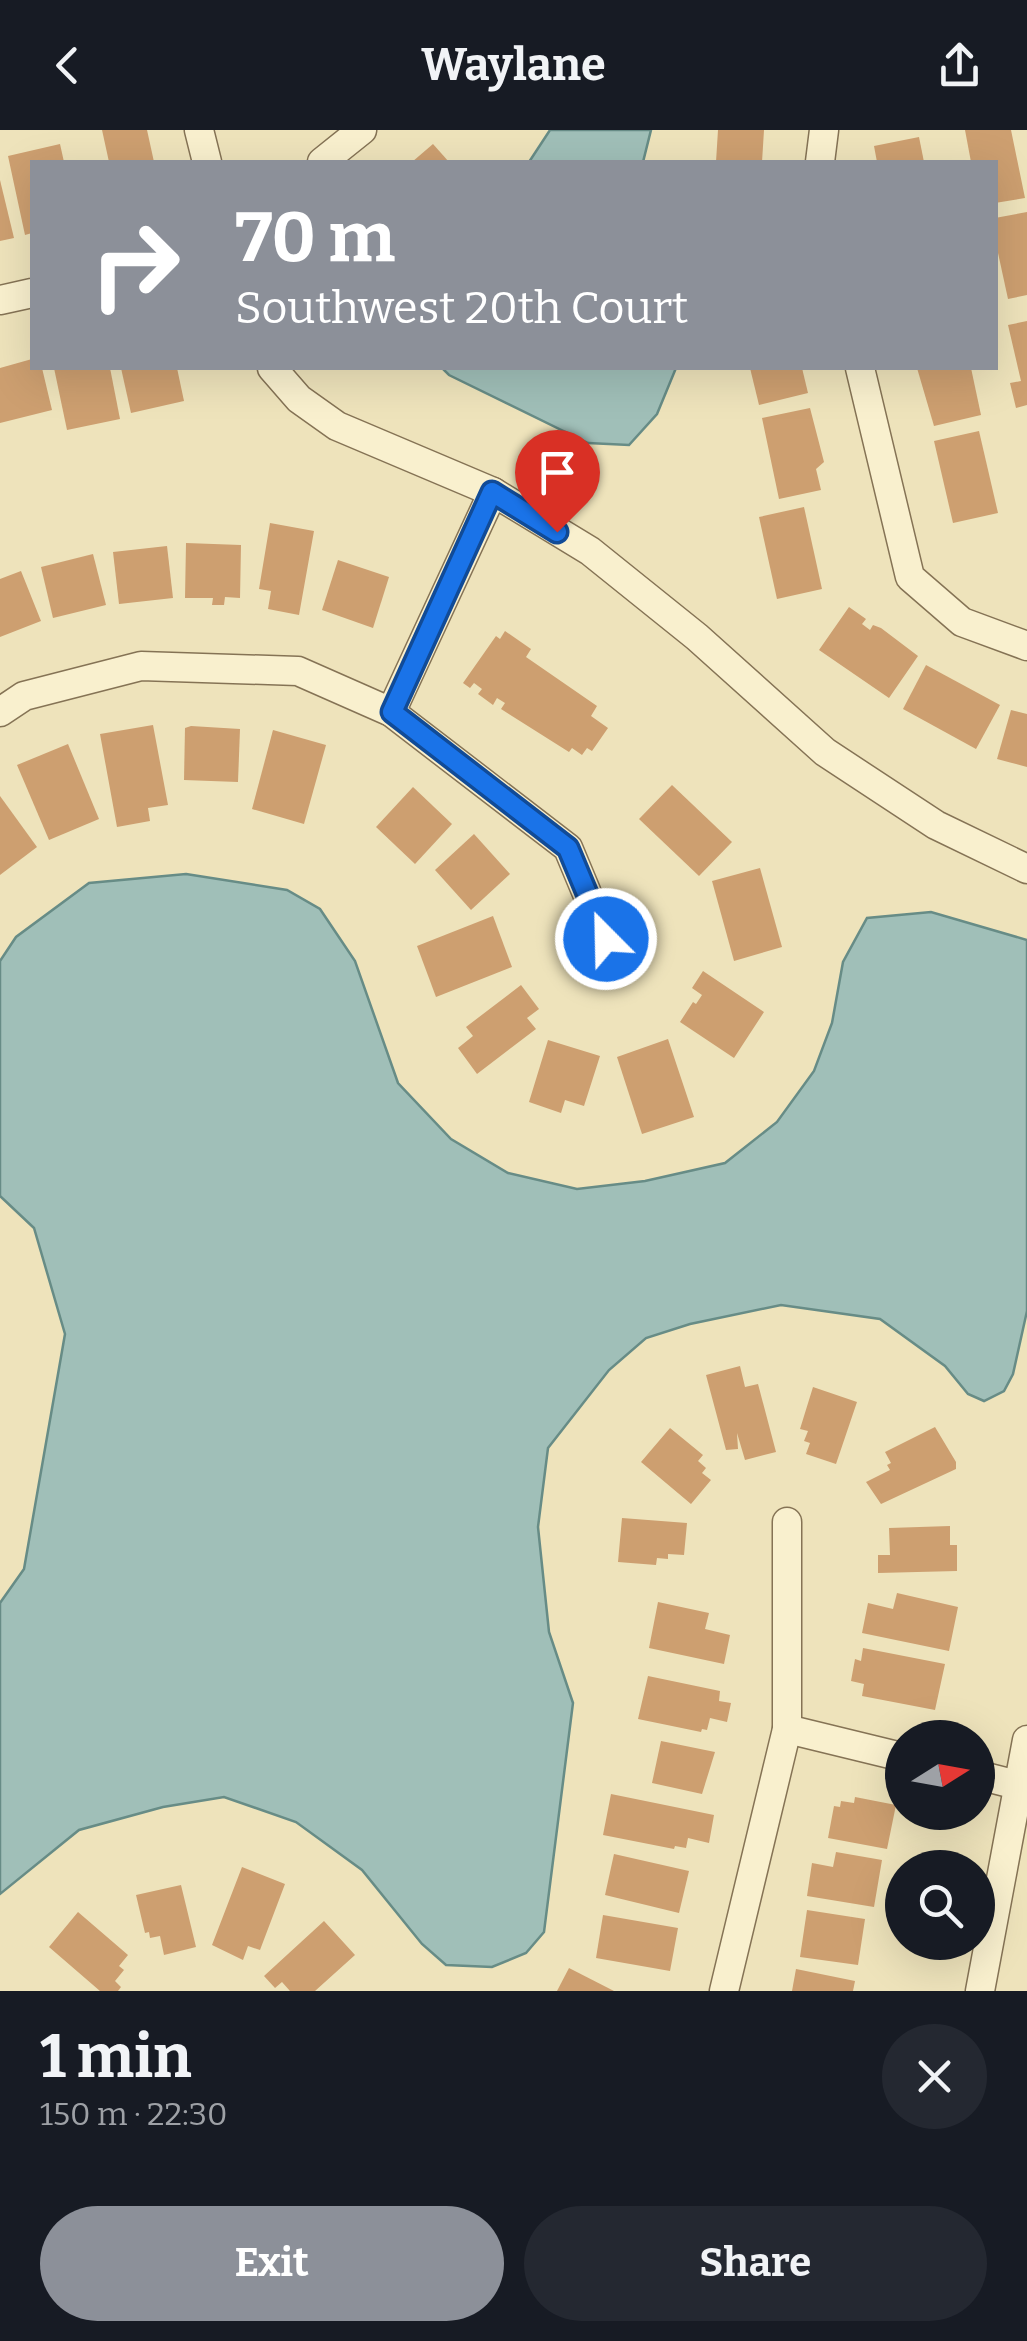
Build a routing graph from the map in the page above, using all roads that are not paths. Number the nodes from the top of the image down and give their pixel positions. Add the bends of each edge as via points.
1 (200, 130) edge
2 (362, 130) edge
3 (824, 130) edge
4 (207, 160) edge
5 (324, 160) edge
6 (820, 160) edge
7 (30, 293) edge
8 (0, 300) edge
9 (274, 370) edge
10 (860, 370) edge
11 (492, 492) junction
12 (1027, 646) edge
13 (0, 712) edge
14 (392, 712) junction
15 (1027, 869) edge
16 (606, 939) dead end
17 (787, 1522) dead end
18 (787, 1729) junction
19 (1027, 1740) edge
20 (885, 1753) edge
21 (995, 1779) edge
22 (1016, 1785) junction
23 (724, 1991) edge
24 (980, 1991) edge

1 - 4 street
2 - 5 street
3 - 6 street
7 - 8 street
9 - 11 street via 337,426
10 - 12 street via 910,578 962,622
11 - 14 street
11 - 15 street via 590,551 825,752 936,825
13 - 14 street via 24,696 141,666 298,671
14 - 16 street via 568,848
17 - 18 street
18 - 20 street
18 - 23 street
19 - 22 street
21 - 22 street
22 - 24 street

